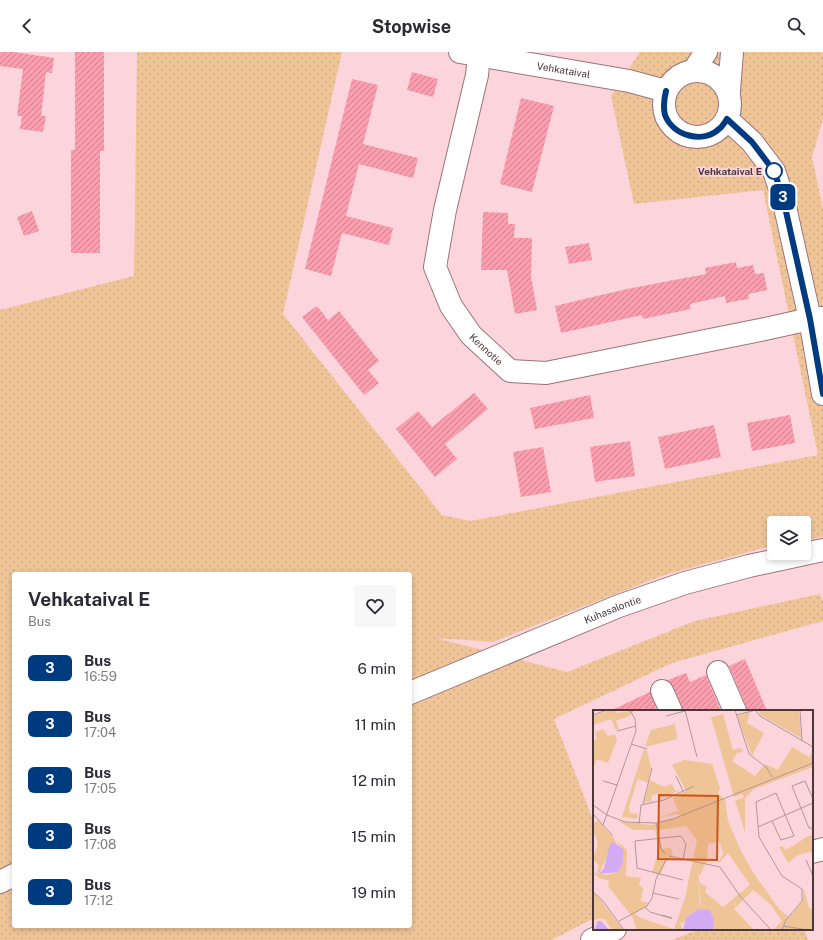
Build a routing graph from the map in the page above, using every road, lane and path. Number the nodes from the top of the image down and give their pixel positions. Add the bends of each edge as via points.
1 (706, 52) edge
2 (732, 52) edge
3 (469, 54) edge
4 (694, 70) junction
5 (666, 91) junction
6 (729, 91) junction
7 (727, 119) junction
8 (817, 318) edge
9 (823, 394) edge
10 (823, 550) edge
11 (718, 672) dead end
12 (662, 691) dead end
13 (412, 692) edge
14 (671, 710) edge
15 (735, 710) edge
16 (823, 849) edge
17 (813, 852) edge
18 (12, 876) edge
19 (0, 882) edge
20 (613, 930) edge
21 (592, 940) edge

1 - 4 street
2 - 6 street
3 - 5 street, Vehkataival via 629,81
3 - 8 street, Kennotie via 477,75 445,210 435,267 451,306 471,335 510,371 546,373
4 - 5 street via 682,73 672,81
4 - 6 street via 708,72 720,79
5 - 7 street via 663,103 666,116 672,127 683,134 695,137 708,136 719,129
6 - 7 street via 731,105
7 - 8 street via 752,142 774,171
8 - 9 street
10 - 13 street, Kuhasalontie via 685,583 619,606
11 - 15 street
12 - 14 street
16 - 17 street
18 - 19 street
20 - 21 street

